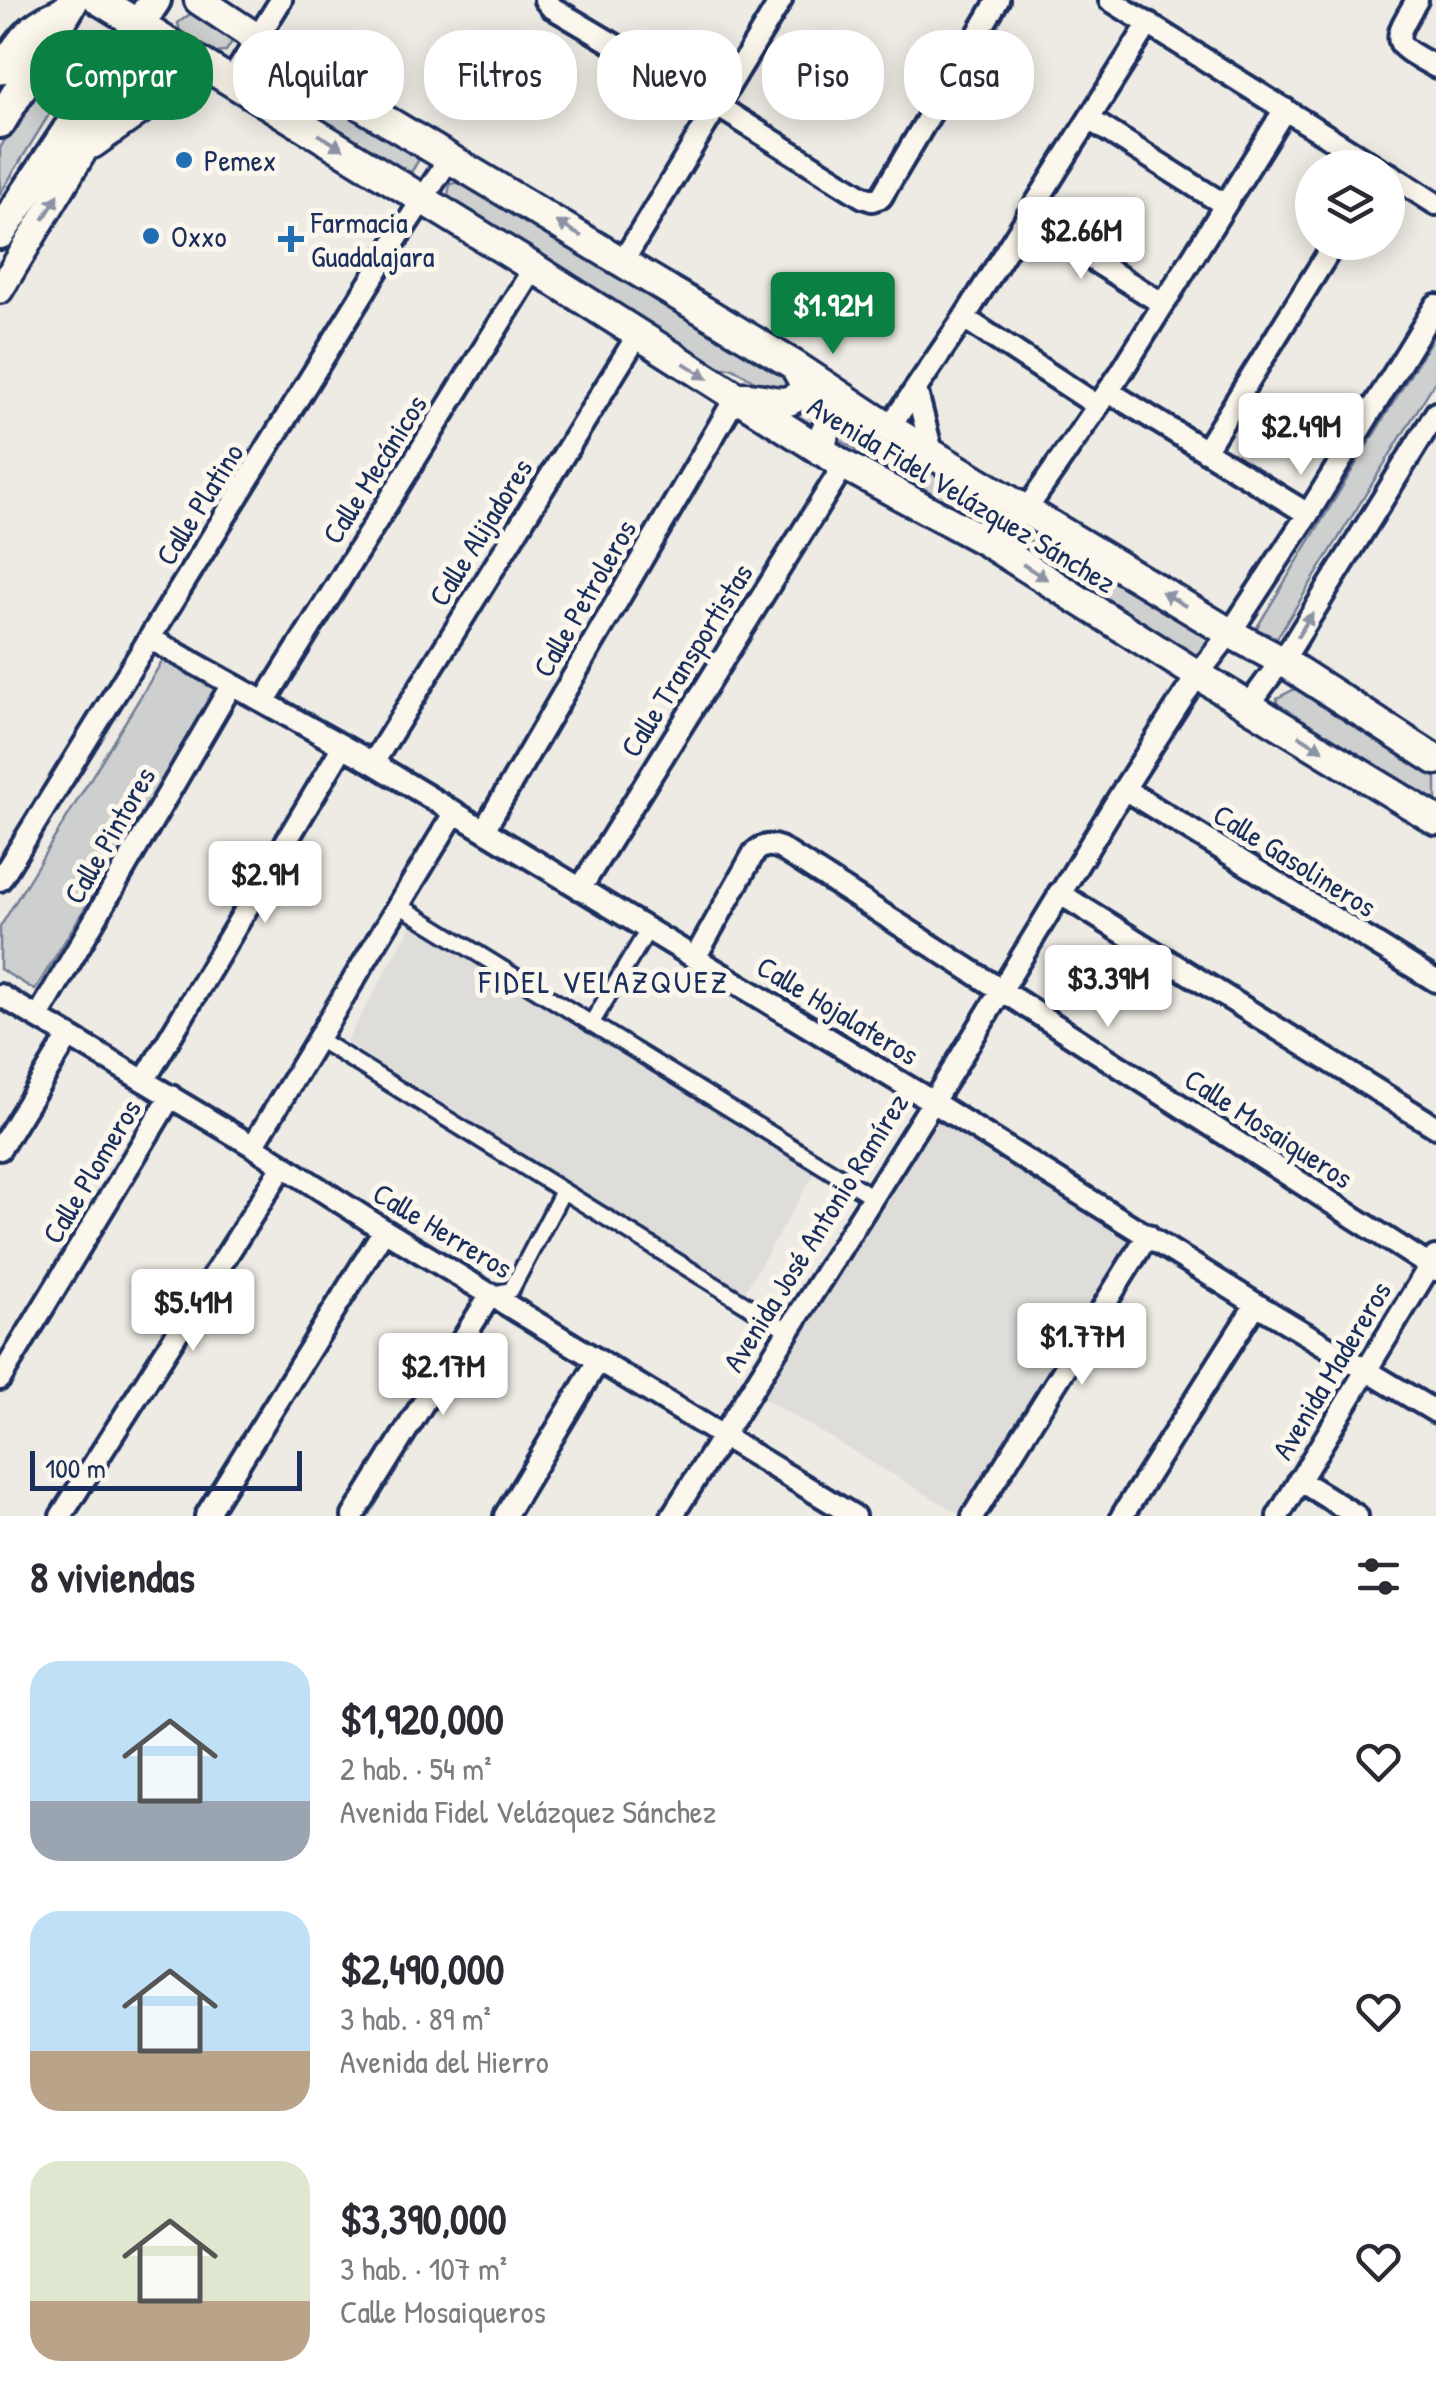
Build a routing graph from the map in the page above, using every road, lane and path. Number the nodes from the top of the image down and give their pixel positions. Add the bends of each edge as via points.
1 (200, 0) edge
2 (281, 0) edge
3 (544, 0) edge
4 (782, 0) edge
5 (998, 0) edge
6 (1110, 0) edge
7 (1417, 0) edge
8 (80, 2) edge
9 (141, 21) edge
10 (1149, 23) junction
11 (244, 30) edge
12 (264, 30) edge
13 (597, 34) edge
14 (742, 64) edge
15 (233, 65) edge
16 (1436, 67) edge
17 (0, 71) edge
18 (222, 76) junction
19 (1285, 108) junction
20 (1089, 118) junction
21 (387, 120) edge
22 (707, 120) edge
23 (740, 120) edge
24 (0, 122) edge
25 (85, 150) junction
26 (1350, 150) edge
27 (449, 158) junction
28 (1405, 185) edge
29 (423, 198) junction
30 (1436, 204) edge
31 (1225, 205) junction
32 (1026, 218) junction
33 (0, 233) edge
34 (1323, 260) edge
35 (623, 262) junction
36 (534, 268) junction
37 (0, 290) edge
38 (1163, 304) junction
39 (1436, 305) edge
40 (964, 318) junction
41 (638, 333) junction
42 (794, 365) junction
43 (916, 389) junction
44 (736, 397) junction
45 (1103, 398) junction
46 (1436, 413) edge
47 (878, 421) junction
48 (1205, 451) junction
49 (932, 452) junction
50 (832, 458) junction
51 (1026, 510) junction
52 (1308, 514) junction
53 (986, 541) junction
54 (1230, 633) junction
55 (151, 639) junction
56 (1282, 661) junction
57 (1198, 674) junction
58 (232, 684) junction
59 (264, 702) junction
60 (1249, 705) junction
61 (343, 746) junction
62 (1436, 760) edge
63 (372, 762) junction
64 (1124, 789) junction
65 (455, 812) junction
66 (1436, 820) edge
67 (484, 830) junction
68 (0, 880) edge
69 (580, 888) junction
70 (1059, 893) junction
71 (399, 906) junction
72 (648, 930) junction
73 (695, 958) junction
74 (1436, 981) edge
75 (1001, 990) junction
76 (0, 994) edge
77 (38, 1017) junction
78 (591, 1024) junction
79 (69, 1036) junction
80 (318, 1039) junction
81 (144, 1080) junction
82 (171, 1096) junction
83 (933, 1102) junction
84 (1436, 1127) edge
85 (253, 1146) junction
86 (0, 1148) edge
87 (284, 1165) junction
88 (563, 1191) junction
89 (873, 1197) junction
90 (384, 1230) junction
91 (1148, 1234) junction
92 (1434, 1264) edge
93 (491, 1294) junction
94 (1256, 1304) junction
95 (789, 1331) junction
96 (598, 1361) junction
97 (1366, 1369) junction
98 (0, 1379) edge
99 (1436, 1412) edge
100 (722, 1435) junction
101 (1300, 1480) junction
102 (830, 1510) edge
103 (61, 1516) edge
104 (206, 1516) edge
105 (352, 1516) edge
106 (505, 1516) edge
107 (672, 1516) edge
108 (854, 1516) edge
109 (974, 1516) edge
110 (1122, 1516) edge
111 (1278, 1516) edge
112 (1357, 1516) edge

1 - 11 main road, Avenida Fidel Velázquez Sánchez
2 - 12 street
3 - 13 street
4 - 14 street
5 - 23 street via 881,197 864,197
6 - 10 street
7 - 16 street via 1398,38
8 - 9 main road, Avenida Fidel Velázquez Sánchez
8 - 17 street via 35,24
8 - 24 main road
9 - 18 main road, Avenida Fidel Velázquez Sánchez
9 - 25 street via 129,76
9 - 33 main road
10 - 19 street
10 - 20 street
15 - 18 street
18 - 25 street via 149,105
18 -> 29 main road, Avenida Fidel Velázquez Sánchez
19 - 26 street
19 - 31 street
20 - 31 street
20 - 32 street
21 - 27 main road, Avenida Fidel Velázquez Sánchez
22 - 35 street
37 -> 25 street
27 - 29 street, Calle Platino
35 -> 27 main road, Avenida Fidel Velázquez Sánchez
28 - 30 street
29 - 36 main road, Avenida Fidel Velázquez Sánchez
29 - 55 street, Calle Platino
31 - 38 street
32 - 38 street
32 - 40 street
34 - 48 street
35 - 42 main road, Avenida Fidel Velázquez Sánchez
36 - 41 main road, Avenida Fidel Velázquez Sánchez
36 - 59 street, Calle Mecánicos
38 - 45 street
39 - 52 street, Avenida José Antonio Ramírez
40 - 43 street
40 - 45 street
41 -> 44 main road, Avenida Fidel Velázquez Sánchez
41 - 63 street, Calle Alijadores
42 - 44 main road via 804,390 791,401
42 - 47 main road, Avenida Fidel Velázquez Sánchez
43 - 47 street
43 - 49 street
44 - 50 main road, Avenida Fidel Velázquez Sánchez
44 - 67 street, Calle Petroleros
45 - 48 street
45 - 51 street
56 -> 46 street
47 - 49 main road, Avenida Fidel Velázquez Sánchez
47 - 50 main road via 849,414 833,422 823,434
48 - 52 street
49 - 51 main road, Avenida Fidel Velázquez Sánchez
50 - 53 main road, Avenida Fidel Velázquez Sánchez
50 - 69 street, Calle Transportistas
51 - 53 street
54 -> 51 main road, Avenida Fidel Velázquez Sánchez
52 - 54 street, Avenida José Antonio Ramírez
53 -> 57 main road, Avenida Fidel Velázquez Sánchez
54 - 56 main road, Avenida Fidel Velázquez Sánchez
54 - 57 street, Avenida José Antonio Ramírez
55 - 58 street, Calle Hojalateros
55 - 68 street, Calle Platino
56 - 60 street
56 - 62 main road, Avenida Fidel Velázquez Sánchez
57 - 60 main road, Avenida Fidel Velázquez Sánchez
57 - 64 street, Avenida José Antonio Ramírez
58 - 59 street, Calle Hojalateros
58 - 77 street, Calle Pintores
59 - 61 street, Calle Hojalateros
60 -> 66 main road, Avenida Fidel Velázquez Sánchez
61 - 63 street, Calle Hojalateros
61 - 81 street
63 - 65 street, Calle Hojalateros
64 - 70 street, Avenida José Antonio Ramírez
64 - 74 street, Calle Gasolineros
65 - 67 street, Calle Hojalateros
65 - 71 street
67 - 69 street, Calle Hojalateros
69 - 72 street, Calle Hojalateros
70 - 75 street, Avenida José Antonio Ramírez
70 - 84 street
71 - 78 street
71 - 80 street
72 - 73 street, Calle Hojalateros
72 - 78 street
73 - 75 street, Calle Mosaiqueros via 754,853 765,846 780,848
73 - 83 street, Calle Hojalateros
75 - 83 street, Avenida José Antonio Ramírez
75 - 92 street, Calle Mosaiqueros
76 - 77 street, Calle Herreros
77 - 79 street, Calle Herreros
78 - 89 street
79 - 81 street, Calle Herreros
79 - 86 street
80 - 85 street
80 - 88 street
81 - 82 street, Calle Herreros
82 - 85 street, Calle Herreros
82 - 98 street, Calle Plomeros
83 - 89 street, Avenida José Antonio Ramírez
83 - 91 street, Calle Hojalateros
85 - 87 street, Calle Herreros
87 - 90 street, Calle Herreros
87 - 103 street
88 - 93 street via 510,1290
88 - 95 street
89 - 95 street, Avenida José Antonio Ramírez
90 - 93 street, Calle Herreros
90 - 104 street
91 - 94 street, Calle Hojalateros
91 - 109 street
92 - 97 street, Avenida Madereros
93 - 96 street, Calle Herreros
93 - 105 street
94 - 97 street, Calle Hojalateros
94 - 110 street
95 - 100 street, Avenida José Antonio Ramírez
96 - 100 street, Calle Herreros
96 - 106 street
97 - 99 street, Calle Hojalateros
97 - 101 street, Avenida Madereros
100 - 102 street, Calle Herreros
100 - 107 street, Avenida José Antonio Ramírez
101 - 111 street, Avenida Madereros
101 - 112 street
102 - 108 street, Calle Herreros

